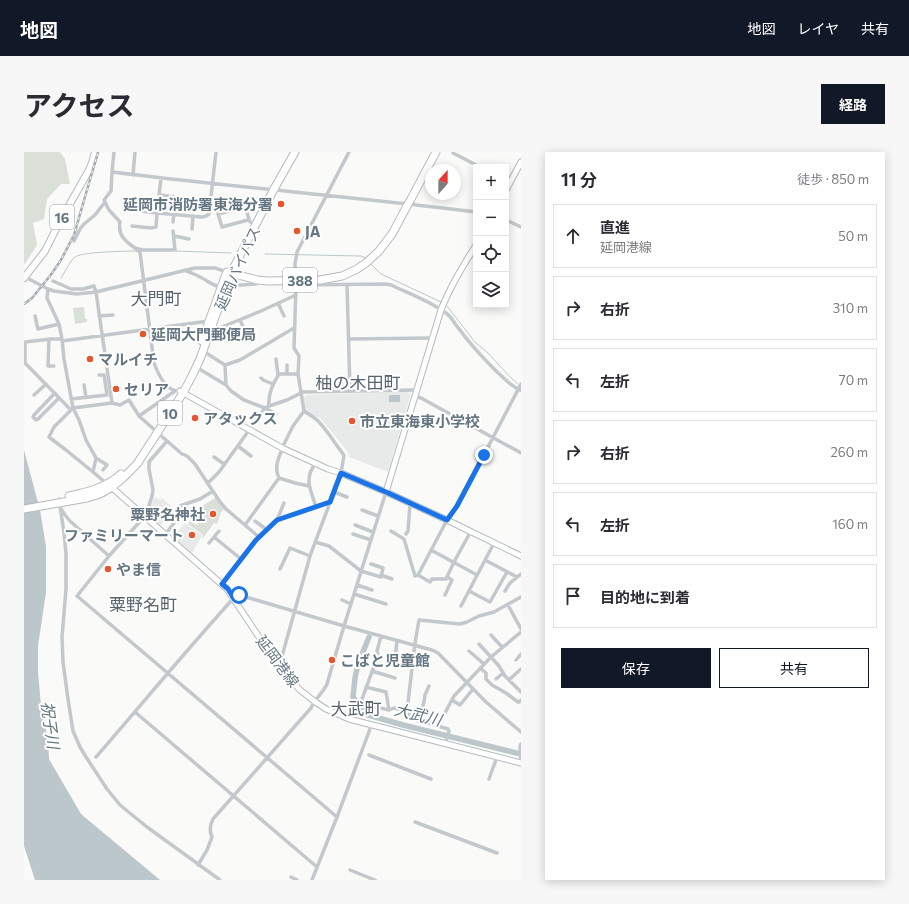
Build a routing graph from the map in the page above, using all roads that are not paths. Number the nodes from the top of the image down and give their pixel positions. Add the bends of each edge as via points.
1 (95, 152) edge
2 (114, 152) edge
3 (135, 152) edge
4 (216, 152) edge
5 (290, 152) edge
6 (295, 152) edge
7 (349, 152) edge
8 (431, 152) edge
9 (436, 152) edge
10 (442, 152) edge
11 (453, 153) edge
12 (521, 162) edge
13 (427, 164) edge
14 (429, 164) edge
15 (435, 164) edge
16 (474, 164) edge
17 (112, 172) junction
18 (425, 172) edge
19 (133, 175) junction
20 (161, 178) junction
21 (509, 180) edge
22 (212, 184) junction
23 (272, 189) junction
24 (159, 195) junction
25 (326, 195) junction
26 (210, 201) junction
27 (105, 202) junction
28 (141, 210) dead end
29 (157, 212) junction
30 (473, 212) edge
31 (174, 214) junction
32 (193, 216) junction
33 (509, 221) edge
34 (173, 222) dead end
35 (250, 222) junction
36 (132, 226) dead end
37 (521, 227) edge
38 (192, 229) dead end
39 (173, 231) dead end
40 (174, 236) junction
41 (189, 239) dead end
42 (74, 241) dead end
43 (135, 248) junction
44 (473, 250) edge
45 (185, 270) junction
46 (229, 273) junction
47 (24, 277) edge
48 (257, 280) junction
49 (53, 281) dead end
50 (143, 281) junction
51 (296, 283) junction
52 (347, 285) junction
53 (224, 286) junction
54 (48, 289) junction
55 (96, 292) junction
56 (296, 295) junction
57 (278, 303) junction
58 (441, 310) junction
59 (113, 315) dead end
60 (35, 316) dead end
61 (99, 316) junction
62 (284, 316) dead end
63 (240, 320) junction
64 (209, 321) junction
65 (59, 324) junction
66 (150, 328) junction
67 (294, 328) junction
68 (210, 332) junction
69 (102, 335) junction
70 (248, 338) dead end
71 (433, 338) junction
72 (49, 339) junction
73 (349, 339) junction
74 (62, 340) junction
75 (203, 351) junction
76 (276, 359) dead end
77 (226, 365) junction
78 (287, 365) dead end
79 (54, 366) dead end
80 (196, 367) junction
81 (287, 374) junction
82 (298, 374) junction
83 (99, 376) dead end
84 (278, 376) junction
85 (261, 378) dead end
86 (46, 384) junction
87 (273, 384) junction
88 (521, 384) edge
89 (84, 385) dead end
90 (226, 385) junction
91 (416, 390) junction
92 (520, 390) edge
93 (350, 391) junction
94 (179, 392) junction
95 (55, 393) junction
96 (301, 393) junction
97 (34, 395) dead end
98 (414, 396) junction
99 (86, 397) junction
100 (59, 398) junction
101 (71, 399) junction
102 (112, 403) junction
103 (267, 407) junction
104 (72, 409) junction
105 (304, 411) junction
106 (276, 414) dead end
107 (139, 416) junction
108 (249, 430) junction
109 (156, 431) junction
110 (492, 438) junction
111 (166, 441) junction
112 (238, 446) junction
113 (282, 448) junction
114 (521, 453) edge
115 (251, 456) dead end
116 (214, 457) dead end
117 (96, 458) junction
118 (316, 463) junction
119 (224, 464) junction
120 (103, 470) dead end
121 (93, 472) junction
122 (341, 473) junction
123 (279, 478) junction
124 (208, 483) junction
125 (109, 486) junction
126 (309, 486) junction
127 (213, 491) junction
128 (334, 492) junction
129 (386, 492) junction
130 (347, 497) dead end
131 (58, 502) junction
132 (330, 502) junction
133 (284, 503) dead end
134 (410, 504) junction
135 (24, 506) edge
136 (316, 507) junction
137 (24, 509) edge
138 (362, 510) dead end
139 (378, 516) junction
140 (145, 517) junction
141 (277, 520) junction
142 (447, 520) junction
143 (255, 521) dead end
144 (244, 525) junction
145 (355, 525) dead end
146 (267, 530) junction
147 (219, 531) dead end
148 (471, 531) junction
149 (373, 532) junction
150 (391, 532) dead end
151 (353, 534) dead end
152 (406, 534) dead end
153 (165, 535) junction
154 (214, 537) junction
155 (259, 537) junction
156 (371, 540) junction
157 (315, 542) junction
158 (209, 543) dead end
159 (494, 543) junction
160 (431, 550) junction
161 (109, 556) junction
162 (310, 556) junction
163 (521, 556) edge
164 (241, 559) junction
165 (485, 560) junction
166 (454, 562) junction
167 (371, 564) dead end
168 (280, 569) dead end
169 (361, 572) junction
170 (507, 572) junction
171 (521, 574) edge
172 (381, 575) junction
173 (418, 575) junction
174 (477, 575) junction
175 (447, 577) junction
176 (517, 577) junction
177 (392, 579) dead end
178 (222, 584) junction
179 (357, 585) junction
180 (372, 590) dead end
181 (469, 591) junction
182 (505, 591) dead end
183 (354, 594) junction
184 (445, 595) dead end
185 (233, 597) junction
186 (521, 597) edge
187 (342, 600) dead end
188 (351, 604) junction
189 (386, 604) dead end
190 (508, 605) junction
191 (461, 606) dead end
192 (295, 612) junction
193 (344, 626) junction
194 (521, 631) edge
195 (491, 634) dead end
196 (381, 636) junction
197 (397, 641) junction
198 (479, 644) dead end
199 (415, 646) junction
200 (502, 647) junction
201 (469, 651) dead end
202 (521, 654) edge
203 (491, 657) junction
204 (395, 658) dead end
205 (516, 660) dead end
206 (482, 666) junction
207 (279, 667) junction
208 (521, 669) edge
209 (372, 671) junction
210 (167, 673) junction
211 (503, 673) junction
212 (395, 678) dead end
213 (496, 679) dead end
214 (509, 680) junction
215 (467, 682) junction
216 (429, 686) dead end
217 (366, 687) junction
218 (473, 689) junction
219 (520, 691) edge
220 (452, 700) junction
221 (521, 700) edge
222 (314, 701) junction
223 (389, 710) junction
224 (135, 712) junction
225 (407, 712) junction
226 (418, 721) junction
227 (370, 724) junction
228 (438, 726) junction
229 (521, 732) edge
230 (445, 743) junction
231 (521, 745) edge
232 (369, 755) dead end
233 (96, 757) dead end
234 (267, 757) junction
235 (497, 757) junction
236 (521, 763) edge
237 (431, 779) dead end
238 (489, 779) dead end
239 (234, 796) junction
240 (337, 817) junction
241 (415, 822) dead end
242 (497, 853) dead end
243 (198, 865) junction
244 (317, 867) junction
245 (350, 870) dead end
246 (291, 877) dead end
247 (220, 880) edge
248 (297, 880) edge
249 (312, 880) edge
250 (375, 880) edge

1 - 47 main road, 16 via 89,170 45,250
2 - 17 street
3 - 19 street
4 - 22 street
5 - 23 highway, 延岡バイパス / 10
6 - 23 highway, 延岡バイパス / 10
7 - 25 street
8 - 13 highway, 388
9 - 14 highway, 388
10 - 15 highway, 388
11 - 16 street
12 - 21 street
17 - 19 street
17 - 27 street via 111,191
18 - 51 highway, 388 via 392,234 369,261 342,276
19 - 20 street
20 - 22 street
20 - 24 street
22 - 23 street
22 - 26 street
23 - 25 street
23 - 35 highway, 延岡バイパス / 10
23 - 46 highway, 延岡バイパス / 10
24 - 26 street
24 - 29 street
25 - 30 street
25 - 51 street via 296,255
26 - 32 street via 209,214 202,217
27 - 42 street via 80,229
27 - 43 street via 120,222 119,232
28 - 29 street
29 - 31 street
29 - 36 street via 156,227
31 - 32 street
31 - 34 street
32 - 38 street
33 - 37 street
35 - 35 street via 245,207 218,214 222,227
35 - 46 highway, 延岡バイパス / 10
39 - 40 street
40 - 41 street
40 - 43 street via 175,250
43 - 50 street via 140,252
44 - 58 street
45 - 46 street via 204,267
45 - 50 street
45 - 53 street via 210,284
46 - 48 highway, 388
46 - 53 highway, 延岡バイパス / 10
47 - 54 street
48 - 51 highway, 388
48 - 53 street via 256,284
49 - 55 street via 72,289 94,286
50 - 55 street
50 - 66 street
51 - 52 street
51 - 56 street
52 - 58 street via 392,285
52 - 73 street
53 - 64 highway, 延岡バイパス / 10
53 - 68 highway, 延岡バイパス / 10
54 - 55 street via 77,294
54 - 65 street via 47,298
55 - 61 street
56 - 57 street
56 - 67 street
57 - 62 street
57 - 63 street
58 - 71 street
58 - 92 street via 509,383
59 - 61 street
60 - 65 street via 38,329
61 - 69 street
63 - 68 street
63 - 70 street
64 - 66 street
64 - 94 highway, 延岡バイパス / 10 via 194,363
65 - 74 street
66 - 69 street
66 - 94 street via 154,363 160,378
67 - 77 street via 240,360
67 - 82 street
68 - 75 highway, 延岡バイパス / 10
69 - 74 street
69 - 102 street
71 - 73 street
71 - 91 street
72 - 74 street
72 - 79 street via 48,366
72 - 86 street via 25,342 25,363
73 - 93 street
74 - 101 street
75 - 77 street
75 - 80 highway, 延岡バイパス / 10
76 - 84 street
77 - 90 street
78 - 81 street
80 - 90 street
80 - 94 highway, 延岡バイパス / 10
81 - 82 street
81 - 84 street
82 - 96 street
83 - 99 street via 104,375 107,394
84 - 87 street
85 - 87 street
86 - 95 street
86 - 97 street
87 - 103 street
88 - 92 street
89 - 99 street
90 - 103 street via 230,391 244,400
91 - 93 street
91 - 98 street
92 - 110 street
93 - 96 street
94 - 107 street
94 - 108 street
94 - 109 highway, 延岡バイパス / 10
95 - 100 street
95 - 100 street via 33,417 38,419
96 - 103 street
96 - 105 street
98 - 110 street
98 - 129 street
99 - 101 street
100 - 104 street
101 - 104 street
102 - 104 street
102 - 107 street via 120,406 129,400
103 - 106 street
103 - 108 street
104 - 117 street via 80,420 86,440
104 - 121 street via 54,427 49,438
105 - 113 street
105 - 122 street via 317,420 344,455
107 - 109 street
108 - 112 street
108 - 113 street
109 - 111 street
109 - 125 highway, 延岡バイパス / 10 via 130,465
110 - 114 street
110 - 142 street via 457,506
111 - 124 street via 191,460
111 - 140 street via 149,462 153,490
112 - 115 street
112 - 119 street
113 - 118 street
113 - 123 street via 277,468
116 - 119 street
117 - 120 street via 107,465
117 - 121 street
118 - 122 street
118 - 126 street via 311,469
119 - 124 street
121 - 125 street
122 - 128 street
122 - 129 street
123 - 126 street
123 - 144 street
124 - 127 street
125 - 131 highway, 延岡バイパス / 10
125 - 140 street, 延岡港線
126 - 136 street
127 - 144 street via 226,509
127 - 153 street via 177,508 174,523
128 - 130 street
128 - 132 street
129 - 134 street
129 - 139 street
131 - 135 highway, 延岡バイパス / 10
131 - 137 highway, 延岡バイパス / 10
131 - 161 street via 70,521
131 - 243 street via 64,533 66,568 63,662 73,731 86,758 120,805
132 - 136 street
132 - 157 street
133 - 141 street
134 - 142 street
134 - 152 street
136 - 141 street
138 - 139 street
139 - 149 street
140 - 153 street, 延岡港線
140 - 161 street
141 - 146 street
142 - 148 street
142 - 160 street
143 - 146 street
144 - 155 street
145 - 149 street
146 - 155 street
147 - 154 street
148 - 159 street
148 - 166 street
149 - 156 street
150 - 173 street via 404,539 415,576
151 - 156 street
153 - 178 street, 延岡港線
154 - 158 street
154 - 164 street
155 - 164 street
156 - 169 street
157 - 162 street
157 - 169 street via 329,546
159 - 163 street
159 - 165 street
160 - 166 street
160 - 173 street
161 - 210 street via 77,596
162 - 168 street via 290,548
162 - 192 street
164 - 178 street
165 - 170 street
165 - 174 street
166 - 174 street
166 - 175 street
167 - 172 street via 383,568
169 - 172 street via 380,577
169 - 179 street
170 - 176 street
170 - 181 street via 490,602
171 - 176 street
172 - 177 street
173 - 175 street via 430,582 432,579
174 - 181 street
175 - 184 street via 452,580
176 - 182 street
178 - 185 street, 延岡港線
179 - 180 street
179 - 183 street
181 - 191 street
183 - 188 street
183 - 189 street
185 - 192 street via 239,595
185 - 207 street, 延岡港線
185 - 210 street
186 - 190 street
187 - 188 street
188 - 193 street
190 - 194 street
190 - 199 street via 460,624 419,620
192 - 193 street
192 - 207 street
193 - 196 street
193 - 222 street via 327,684
194 - 200 street
195 - 200 street
196 - 197 street
196 - 209 street
197 - 199 street
197 - 204 street
198 - 203 street
199 - 215 street via 438,653
199 - 225 street
200 - 203 street
201 - 206 street
202 - 205 street
203 - 206 street
203 - 211 street
206 - 215 street
206 - 221 street via 486,679 492,685 518,702
207 - 222 street, 延岡港線
208 - 214 street
209 - 212 street
209 - 217 street
210 - 224 street
210 - 234 street
211 - 213 street
211 - 214 street
214 - 219 street
215 - 218 street
215 - 220 street
216 - 226 street
217 - 223 street via 386,692
217 - 223 street via 361,702
218 - 220 street via 460,705
218 - 229 street
220 - 228 street
222 - 227 street, 延岡港線 via 339,715
222 - 234 street via 311,708
223 - 225 street via 394,708
224 - 233 street
224 - 239 street
225 - 226 street
226 - 228 street
227 - 230 street, 延岡港線
227 - 240 street
228 - 230 street via 449,731
230 - 235 street, 延岡港線
231 - 236 street
232 - 237 street
234 - 239 street
234 - 240 street
235 - 236 street, 延岡港線
235 - 238 street
239 - 243 street via 210,824 212,837
239 - 244 street
240 - 244 street
241 - 242 street
243 - 247 street
244 - 249 street
245 - 250 street
246 - 248 street

